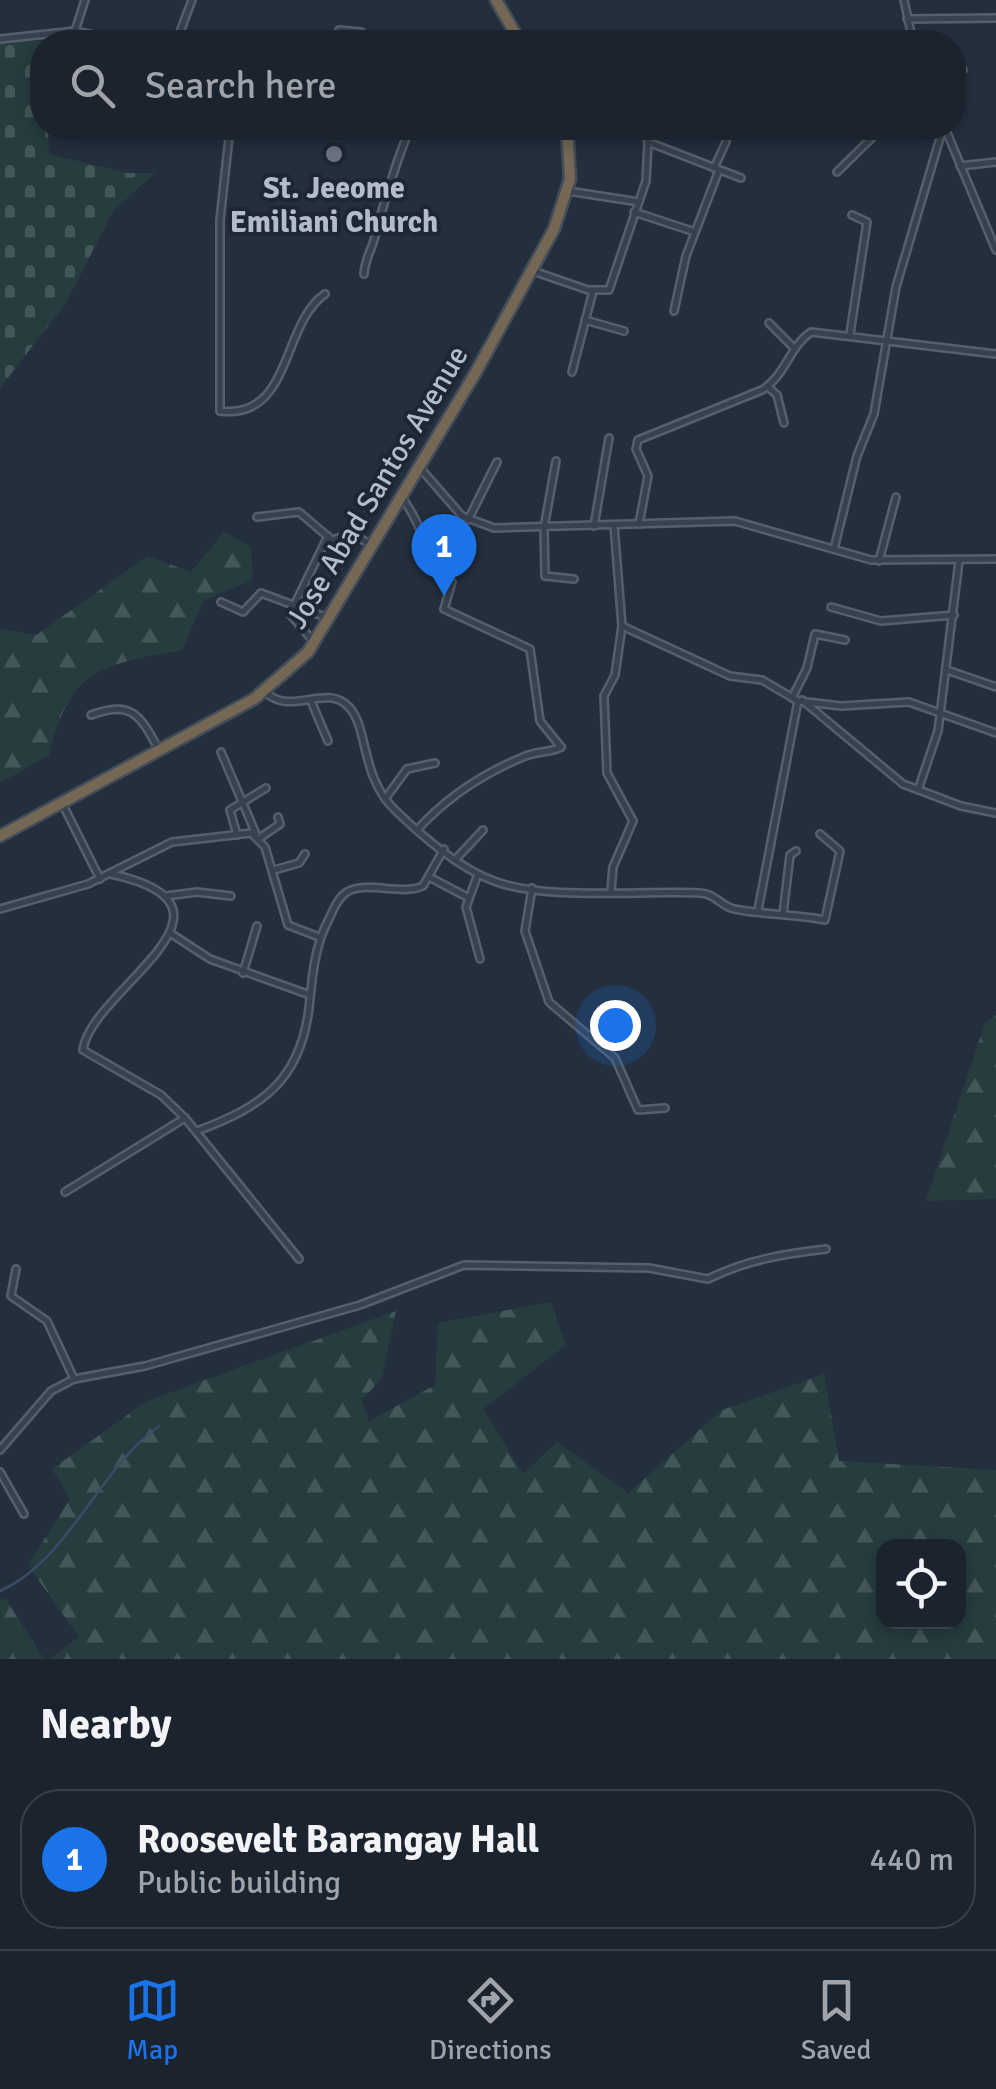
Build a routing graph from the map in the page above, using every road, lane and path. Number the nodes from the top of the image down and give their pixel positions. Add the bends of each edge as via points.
1 (85, 0) edge
2 (192, 0) edge
3 (904, 0) edge
4 (500, 3) edge
5 (996, 18) edge
6 (908, 20) junction
7 (74, 30) edge
8 (183, 30) edge
9 (514, 30) edge
10 (910, 30) edge
11 (30, 35) edge
12 (0, 39) edge
13 (228, 140) edge
14 (405, 140) edge
15 (568, 140) edge
16 (869, 140) edge
17 (940, 140) edge
18 (949, 140) edge
19 (648, 142) joint
20 (726, 142) dead end
21 (996, 162) edge
22 (960, 166) junction
23 (717, 169) junction
24 (836, 172) dead end
25 (740, 178) dead end
26 (567, 190) junction
27 (639, 202) junction
28 (634, 212) junction
29 (852, 215) dead end
30 (695, 232) junction
31 (996, 250) edge
32 (533, 271) junction
33 (364, 274) dead end
34 (593, 291) junction
35 (325, 294) dead end
36 (674, 311) dead end
37 (586, 320) junction
38 (769, 322) dead end
39 (624, 331) dead end
40 (850, 334) junction
41 (886, 341) junction
42 (795, 349) junction
43 (996, 354) edge
44 (572, 372) dead end
45 (768, 387) junction
46 (784, 423) dead end
47 (609, 438) dead end
48 (556, 461) dead end
49 (497, 462) dead end
50 (419, 467) junction
51 (401, 497) junction
52 (896, 498) dead end
53 (257, 517) dead end
54 (468, 520) junction
55 (614, 524) junction
56 (640, 524) junction
57 (594, 526) junction
58 (544, 528) junction
59 (328, 536) junction
60 (373, 545) junction
61 (834, 550) junction
62 (996, 560) edge
63 (879, 561) junction
64 (958, 561) junction
65 (574, 579) dead end
66 (221, 602) dead end
67 (294, 604) junction
68 (831, 607) dead end
69 (954, 615) junction
70 (330, 619) junction
71 (622, 626) junction
72 (845, 640) dead end
73 (314, 644) junction
74 (947, 670) junction
75 (996, 687) edge
76 (264, 692) junction
77 (797, 700) junction
78 (311, 701) junction
79 (940, 712) junction
80 (90, 714) dead end
81 (996, 733) edge
82 (328, 741) dead end
83 (158, 750) junction
84 (222, 752) dead end
85 (436, 764) dead end
86 (266, 788) dead end
87 (918, 790) junction
88 (385, 799) junction
89 (61, 800) junction
90 (245, 802) junction
91 (996, 813) edge
92 (278, 816) dead end
93 (417, 830) junction
94 (483, 830) dead end
95 (820, 834) dead end
96 (238, 835) junction
97 (0, 836) edge
98 (258, 836) junction
99 (444, 849) junction
100 (796, 852) dead end
101 (305, 854) dead end
102 (456, 859) junction
103 (274, 870) junction
104 (112, 874) junction
105 (478, 874) junction
106 (431, 878) junction
107 (100, 879) junction
108 (532, 888) junction
109 (611, 891) junction
110 (166, 896) junction
111 (231, 896) dead end
112 (467, 897) junction
113 (0, 909) edge
114 (758, 910) junction
115 (783, 914) junction
116 (257, 926) dead end
117 (170, 934) junction
118 (320, 937) junction
119 (480, 959) dead end
120 (243, 973) junction
121 (310, 995) junction
122 (664, 1108) dead end
123 (185, 1118) junction
124 (197, 1131) junction
125 (65, 1192) dead end
126 (826, 1248) dead end
127 (298, 1259) dead end
128 (16, 1268) dead end
129 (74, 1379) junction
130 (0, 1450) edge
131 (0, 1472) edge
132 (24, 1514) dead end

1 - 7 street
2 - 8 street
3 - 6 street
4 - 9 highway
5 - 6 street
6 - 10 street
11 - 12 street
13 - 35 street via 220,220 220,411 246,408 273,390 304,313
14 - 33 street
15 - 26 highway, Jose Abad Santos Avenue
16 - 24 street
17 - 41 street
18 - 22 street
19 - 23 street
19 - 27 street
20 - 23 street
21 - 22 street
22 - 31 street
23 - 25 street
23 - 30 street
26 - 27 street
26 - 32 highway, Jose Abad Santos Avenue
27 - 28 street
28 - 30 street
28 - 34 street via 609,290
29 - 40 street via 867,222
30 - 36 street
32 - 34 street
32 - 50 highway, Jose Abad Santos Avenue
34 - 37 street
37 - 39 street
37 - 44 street
38 - 42 street
40 - 41 street
40 - 42 street via 811,332
41 - 43 street
41 - 61 street via 874,414
42 - 45 street
45 - 46 street
45 - 56 street via 638,440 648,476
47 - 57 street
48 - 58 street
49 - 54 street
50 - 51 highway, Jose Abad Santos Avenue
50 - 54 street
51 - 60 highway, Jose Abad Santos Avenue
51 - 93 street via 452,582 444,608 530,649 540,721 560,747 472,782
52 - 63 street
53 - 59 street via 299,512
54 - 58 street via 494,528
55 - 56 street
55 - 57 street
55 - 71 street
56 - 61 street via 753,523
57 - 58 street
58 - 65 street via 545,576
59 - 60 street via 335,541 354,535
59 - 67 street
60 - 70 highway, Jose Abad Santos Avenue
61 - 63 street
62 - 64 street
63 - 64 street
64 - 69 street
66 - 67 street via 243,612 259,593
67 - 70 street
67 - 73 street via 290,614
68 - 69 street via 881,621
69 - 74 street
70 - 73 highway, Jose Abad Santos Avenue
71 - 77 street
71 - 109 street via 615,674 604,696 607,772 633,821 613,867
72 - 77 street via 815,634
73 - 76 highway, Jose Abad Santos Avenue
74 - 75 street
74 - 79 street
76 - 78 street via 278,702
76 - 83 highway, Jose Abad Santos Avenue
77 - 79 street via 840,706 909,702
77 - 87 street via 870,753 894,779
77 - 114 street
78 - 82 street
78 - 88 street via 330,696 351,708 368,770
79 - 81 street
79 - 87 street
80 - 83 street via 114,707 136,715
83 - 89 highway, Jose Abad Santos Avenue
84 - 90 street
85 - 88 street via 407,769
86 - 90 street
87 - 91 street
88 - 93 street
89 - 97 highway, Jose Abad Santos Avenue
89 - 107 street
90 - 96 street via 230,810
90 - 98 street
92 - 98 street via 280,824
93 - 99 street
94 - 102 street
95 - 115 street via 840,851 827,918
96 - 98 street
96 - 104 street via 172,842
98 - 103 street
99 - 102 street
99 - 106 street
100 - 115 street via 790,855
101 - 103 street via 299,863
102 - 105 street
103 - 118 street via 288,925
104 - 107 street
104 - 110 street
105 - 108 street
105 - 112 street
106 - 112 street
106 - 118 street via 408,891 348,891
107 - 113 street
108 - 109 street
108 - 122 street via 525,930 552,1008 615,1058 638,1110
109 - 114 street via 704,892 728,907
110 - 111 street
110 - 117 street
112 - 119 street
114 - 115 street
116 - 120 street
117 - 120 street
117 - 123 street via 146,970 108,1000 83,1050
118 - 121 street
120 - 121 street
121 - 124 street via 303,1040 289,1071 243,1114
123 - 124 street
123 - 125 street
124 - 127 street
126 - 129 street via 744,1263 708,1280 649,1268 464,1265 360,1305 145,1366
128 - 129 street via 11,1296 47,1321
129 - 130 street via 51,1391
131 - 132 street

